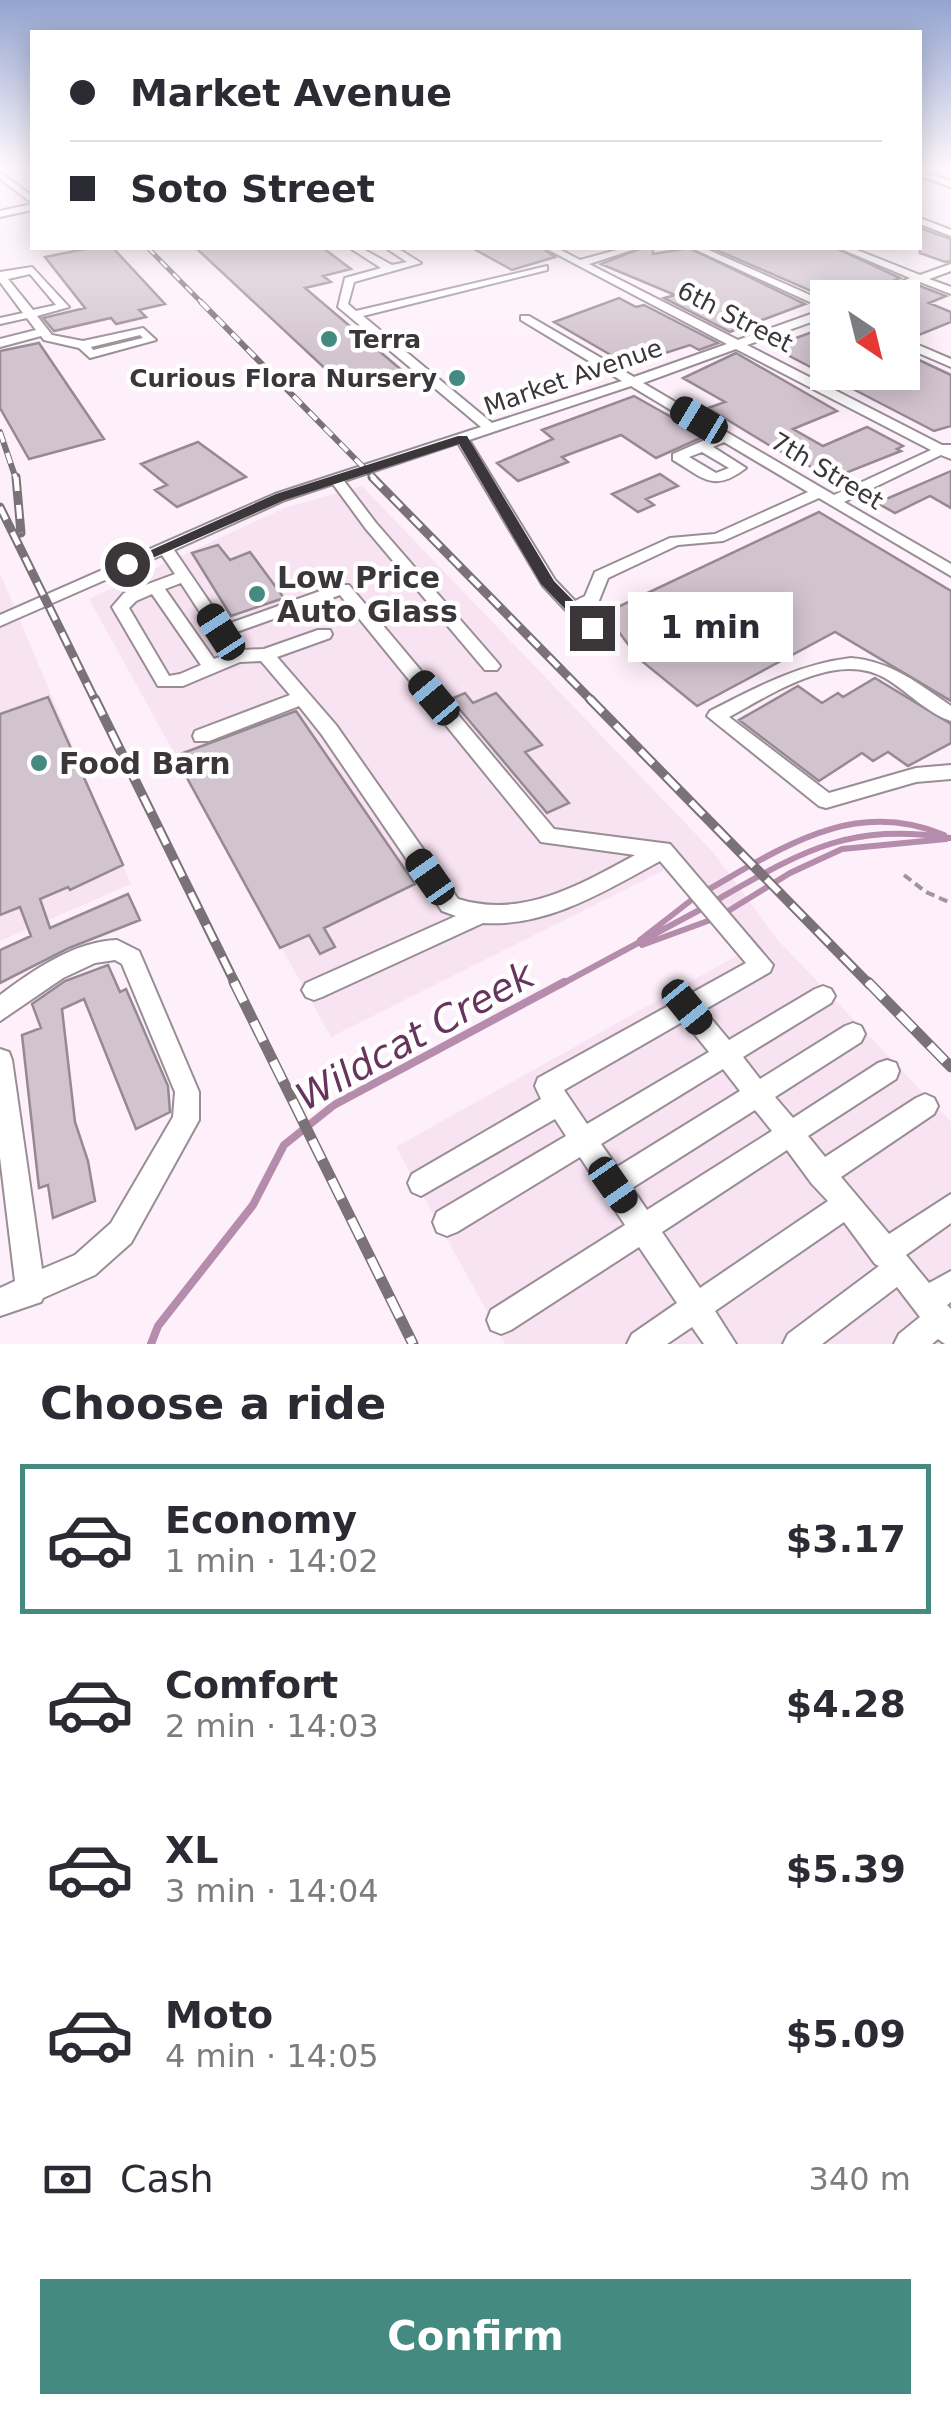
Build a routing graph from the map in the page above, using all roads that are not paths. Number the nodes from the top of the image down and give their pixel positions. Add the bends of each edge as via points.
1 (359, 250) edge
2 (395, 250) edge
3 (554, 250) edge
4 (626, 250) edge
5 (701, 250) edge
6 (849, 250) edge
7 (580, 263) junction
8 (951, 267) edge
9 (544, 268) dead end
10 (390, 270) junction
11 (0, 276) edge
12 (920, 278) junction
13 (915, 280) edge
14 (951, 291) edge
15 (810, 301) edge
16 (29, 314) junction
17 (355, 316) junction
18 (810, 316) edge
19 (525, 318) dead end
20 (0, 321) edge
21 (43, 332) junction
22 (0, 343) edge
23 (738, 344) junction
24 (83, 345) junction
25 (920, 349) edge
26 (951, 363) edge
27 (634, 381) junction
28 (491, 429) junction
29 (726, 436) junction
30 (462, 439) junction
31 (702, 446) dead end
32 (948, 450) edge
33 (336, 479) junction
34 (826, 497) junction
35 (165, 547) junction
36 (951, 571) edge
37 (184, 576) junction
38 (155, 587) junction
39 (573, 608) junction
40 (0, 622) edge
41 (592, 628) dead end
42 (221, 632) junction
43 (324, 634) dead end
44 (266, 655) junction
45 (237, 656) junction
46 (491, 666) dead end
47 (212, 669) junction
48 (301, 698) junction
49 (951, 715) edge
50 (202, 736) dead end
51 (951, 772) edge
52 (663, 850) junction
53 (475, 917) junction
54 (314, 990) dead end
55 (823, 996) dead end
56 (687, 1007) junction
57 (0, 1012) edge
58 (853, 1034) dead end
59 (725, 1055) junction
60 (0, 1060) edge
61 (887, 1071) dead end
62 (756, 1093) junction
63 (558, 1104) junction
64 (925, 1106) dead end
65 (788, 1134) junction
66 (584, 1141) junction
67 (821, 1175) junction
68 (420, 1183) dead end
69 (613, 1185) junction
70 (845, 1205) junction
71 (951, 1207) edge
72 (447, 1222) dead end
73 (644, 1229) junction
74 (892, 1261) junction
75 (951, 1285) edge
76 (31, 1292) junction
77 (0, 1302) edge
78 (696, 1307) junction
79 (939, 1318) edge
80 (501, 1320) dead end
81 (642, 1344) edge
82 (721, 1344) edge
83 (798, 1344) edge
84 (909, 1344) edge

1 - 10 street
2 - 10 street via 416,262
3 - 7 street, 6th Street
4 - 7 street
5 - 15 street
6 - 12 street
7 - 23 street, 6th Street
8 - 12 street
9 - 17 street
10 - 17 street via 349,280 342,305
11 - 16 street
11 - 16 street via 32,270 63,307
12 - 13 street
12 - 14 street
16 - 20 street
16 - 21 street
17 - 28 street
18 - 23 street, Market Avenue
19 - 27 street, 7th Street
21 - 22 street
21 - 24 street
23 - 27 street, Market Avenue
23 - 32 street, 6th Street
24 - 24 street via 143,331 150,340 90,354
25 - 26 street
27 - 28 street, Market Avenue
27 - 29 street, 7th Street
28 - 30 street, Market Avenue
29 - 31 street
29 - 34 street, 7th Street
30 - 33 street, Market Avenue
30 - 39 street via 548,584
32 - 34 street
33 - 35 street, Market Avenue
33 - 46 street
34 - 36 street, 7th Street
34 - 39 street via 718,538 675,541 601,575 592,599
35 - 37 street
35 - 40 street, Market Avenue
37 - 38 street
37 - 42 street
38 - 47 street
38 - 47 street via 120,607 164,682
39 - 41 street
42 - 45 street
42 - 52 street via 343,588 548,836
43 - 44 street
44 - 45 street
44 - 48 street
45 - 47 street
48 - 50 street
48 - 53 street via 450,904
49 - 51 street via 874,665 794,677 716,716 826,801
52 - 53 street via 555,905
52 - 56 street via 762,965
53 - 54 street
55 - 59 street
56 - 59 street
56 - 63 street via 547,1086
57 - 76 street via 18,992 116,949 132,958 187,1092 186,1120 121,1233 84,1266
58 - 62 street
59 - 62 street
59 - 66 street
60 - 76 street
61 - 65 street
62 - 65 street
62 - 69 street
63 - 66 street
63 - 68 street
64 - 67 street
65 - 67 street
65 - 73 street
66 - 69 street
66 - 72 street
67 - 70 street
69 - 73 street
70 - 74 street
70 - 78 street
71 - 74 street
73 - 78 street
73 - 80 street
74 - 79 street
74 - 83 street
75 - 79 street
76 - 77 street
78 - 81 street
78 - 82 street
79 - 84 street

